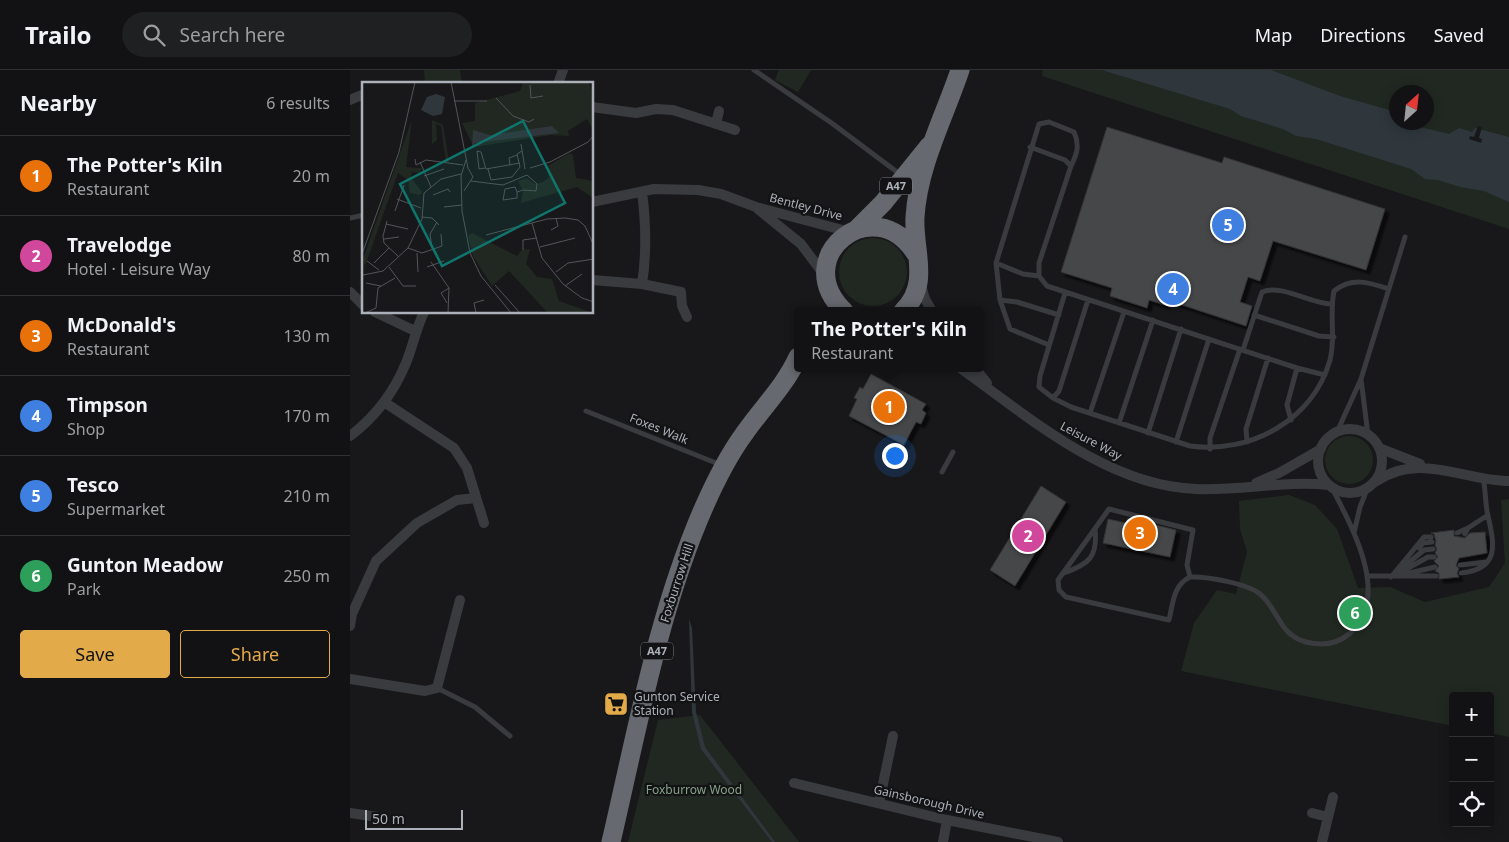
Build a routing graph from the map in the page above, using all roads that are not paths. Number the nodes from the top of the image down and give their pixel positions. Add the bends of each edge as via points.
1 (563, 70) edge
2 (754, 70) edge
3 (960, 70) edge
4 (559, 82) edge
5 (362, 95) edge
6 (350, 100) edge
7 (594, 107) edge
8 (719, 111) dead end
9 (716, 124) junction
10 (734, 130) dead end
11 (932, 142) junction
12 (1030, 147) junction
13 (1071, 166) junction
14 (904, 177) junction
15 (642, 192) junction
16 (594, 202) edge
17 (756, 207) junction
18 (854, 230) junction
19 (1405, 237) dead end
20 (916, 254) junction
21 (996, 263) junction
22 (920, 276) junction
23 (1039, 276) junction
24 (594, 280) edge
25 (826, 282) junction
26 (642, 284) junction
27 (1389, 289) junction
28 (350, 292) edge
29 (1065, 293) junction
30 (1000, 300) junction
31 (1088, 300) junction
32 (362, 304) edge
33 (1331, 304) junction
34 (823, 307) edge
35 (840, 307) edge
36 (906, 307) edge
37 (930, 307) edge
38 (1124, 312) junction
39 (379, 314) edge
40 (423, 314) edge
41 (1059, 315) junction
42 (1254, 315) junction
43 (688, 316) dead end
44 (1153, 320) junction
45 (1181, 329) junction
46 (415, 331) junction
47 (1334, 337) junction
48 (1209, 339) junction
49 (1049, 345) junction
50 (1242, 350) junction
51 (1268, 358) junction
52 (1298, 368) junction
53 (795, 372) edge
54 (966, 372) edge
55 (978, 372) edge
56 (1325, 375) junction
57 (1361, 379) junction
58 (993, 392) junction
59 (1053, 398) junction
60 (384, 402) junction
61 (586, 411) dead end
62 (1090, 413) junction
63 (1291, 420) junction
64 (1119, 423) junction
65 (1337, 432) junction
66 (1148, 433) junction
67 (1368, 435) junction
68 (350, 436) edge
69 (1176, 442) junction
70 (1247, 442) junction
71 (1379, 448) junction
72 (1210, 449) junction
73 (1320, 449) junction
74 (953, 452) dead end
75 (724, 466) junction
76 (1429, 468) junction
77 (942, 472) dead end
78 (1482, 477) junction
79 (1509, 481) edge
80 (1248, 486) junction
81 (1331, 486) junction
82 (1370, 486) junction
83 (476, 498) junction
84 (1488, 514) junction
85 (484, 523) dead end
86 (1095, 529) junction
87 (1457, 533) dead end
88 (1354, 534) junction
89 (1432, 540) dead end
90 (1433, 549) dead end
91 (1434, 557) dead end
92 (1467, 558) dead end
93 (1488, 562) junction
94 (1472, 564) junction
95 (1460, 565) dead end
96 (1435, 567) dead end
97 (1064, 573) junction
98 (1460, 573) dead end
99 (1367, 576) junction
100 (1436, 576) dead end
101 (1190, 577) junction
102 (1391, 577) junction
103 (460, 600) dead end
104 (350, 626) edge
105 (350, 679) edge
106 (437, 688) junction
107 (510, 736) dead end
108 (893, 736) dead end
109 (794, 783) dead end
110 (1333, 797) dead end
111 (879, 803) junction
112 (350, 813) edge
113 (1312, 813) dead end
114 (378, 817) dead end
115 (1328, 817) junction
116 (947, 820) junction
117 (611, 842) edge
118 (943, 842) edge
119 (1058, 842) edge
120 (1322, 842) edge

1 - 4 street
2 - 14 lane
3 - 11 highway, A47
5 - 6 street
7 - 9 street via 636,113 673,110
8 - 9 street
9 - 10 street
11 - 14 highway, A47
11 - 20 highway, A47 via 916,206
12 - 13 lane via 1064,160
12 - 13 lane via 1039,124 1049,122 1064,126 1074,132 1078,140 1077,154
12 - 21 lane
13 - 23 lane via 1039,263
14 - 18 highway, A47 via 883,203
15 - 16 street, Bentley Drive
15 - 17 street, Bentley Drive via 673,188 698,190 721,194
15 - 26 street via 647,255
17 - 18 street, Bentley Drive
17 - 25 street, Bentley Drive via 801,244
18 - 20 highway via 872,226 888,228 901,235
18 - 25 highway via 833,248 828,257
19 - 27 lane
20 - 22 highway
21 - 23 lane via 1023,274
21 - 30 lane
22 - 36 highway via 916,293
22 - 37 street
23 - 29 lane via 1047,286
24 - 26 street
25 - 34 highway
25 - 35 highway
26 - 43 street via 681,292 682,306
27 - 33 lane via 1355,281 1343,284 1334,291
27 - 57 lane
28 - 32 street
29 - 31 lane
29 - 41 lane
30 - 41 lane
30 - 49 lane via 1010,329
31 - 38 lane
31 - 59 lane via 1060,390
33 - 42 lane via 1320,304 1270,289 1262,292
33 - 47 lane
38 - 44 lane
38 - 62 lane
39 - 46 street
40 - 46 street
41 - 49 lane
42 - 47 lane via 1319,336
42 - 50 lane
44 - 45 lane
44 - 64 lane
45 - 48 lane
45 - 66 lane
46 - 60 street via 406,363
47 - 56 lane
48 - 50 lane
48 - 69 lane
49 - 59 lane via 1039,386
50 - 51 lane
50 - 72 lane via 1210,438
51 - 52 lane
51 - 70 lane via 1246,429
52 - 56 lane
52 - 63 lane via 1287,405
53 - 75 highway, Foxburrow Hill / A47 via 744,434
54 - 58 street, Leisure Way
55 - 58 street, Leisure Way
56 - 63 lane via 1321,385
57 - 65 lane
57 - 67 lane
58 - 80 street, Leisure Way via 1045,430 1113,468 1158,483 1196,489
59 - 62 lane
60 - 68 street
60 - 83 street via 454,448 467,468
61 - 75 lane, Foxes Walk
62 - 64 lane
63 - 70 lane
64 - 66 lane
65 - 67 street via 1350,429
65 - 73 street, Leisure Way
66 - 69 lane
67 - 71 street, Leisure Way
69 - 72 lane
70 - 72 lane
71 - 76 street, Leisure Way
71 - 82 street via 1380,471
73 - 80 street, Leisure Way via 1279,473
73 - 81 street via 1320,472
74 - 77 lane
75 - 117 highway, Foxburrow Hill / A47 via 704,507 671,593
76 - 78 street, Leisure Way
76 - 82 street, Leisure Way via 1408,467 1386,474
78 - 79 street, Leisure Way
78 - 84 lane
80 - 81 street, Leisure Way via 1302,482
81 - 82 street, Leisure Way via 1347,493
81 - 88 lane
82 - 88 lane via 1360,507
83 - 85 street
83 - 104 street via 457,500 417,524 376,561 352,614
84 - 87 lane via 1467,531
84 - 93 lane via 1493,553
86 - 97 lane
86 - 97 lane via 1097,546 1084,566
86 - 101 lane via 1109,509 1191,528 1194,533 1187,565
88 - 99 lane
89 - 102 lane via 1423,543
90 - 102 lane via 1424,550
91 - 102 lane via 1428,557
92 - 94 lane
93 - 94 lane
93 - 98 lane via 1479,569
94 - 95 lane
96 - 102 lane
97 - 101 lane via 1058,580 1059,590 1066,597 1168,620 1176,590
99 - 101 lane via 1366,612 1356,628 1341,640 1325,645 1306,642 1289,634 1260,594 1245,586
99 - 102 lane
100 - 102 lane
103 - 106 street
105 - 106 street via 425,691
106 - 107 lane via 475,706
108 - 111 street
109 - 111 street, Gainsborough Drive
110 - 115 street
111 - 116 street, Gainsborough Drive
112 - 114 street
113 - 115 street
115 - 120 street
116 - 118 street
116 - 119 street, Gainsborough Drive

